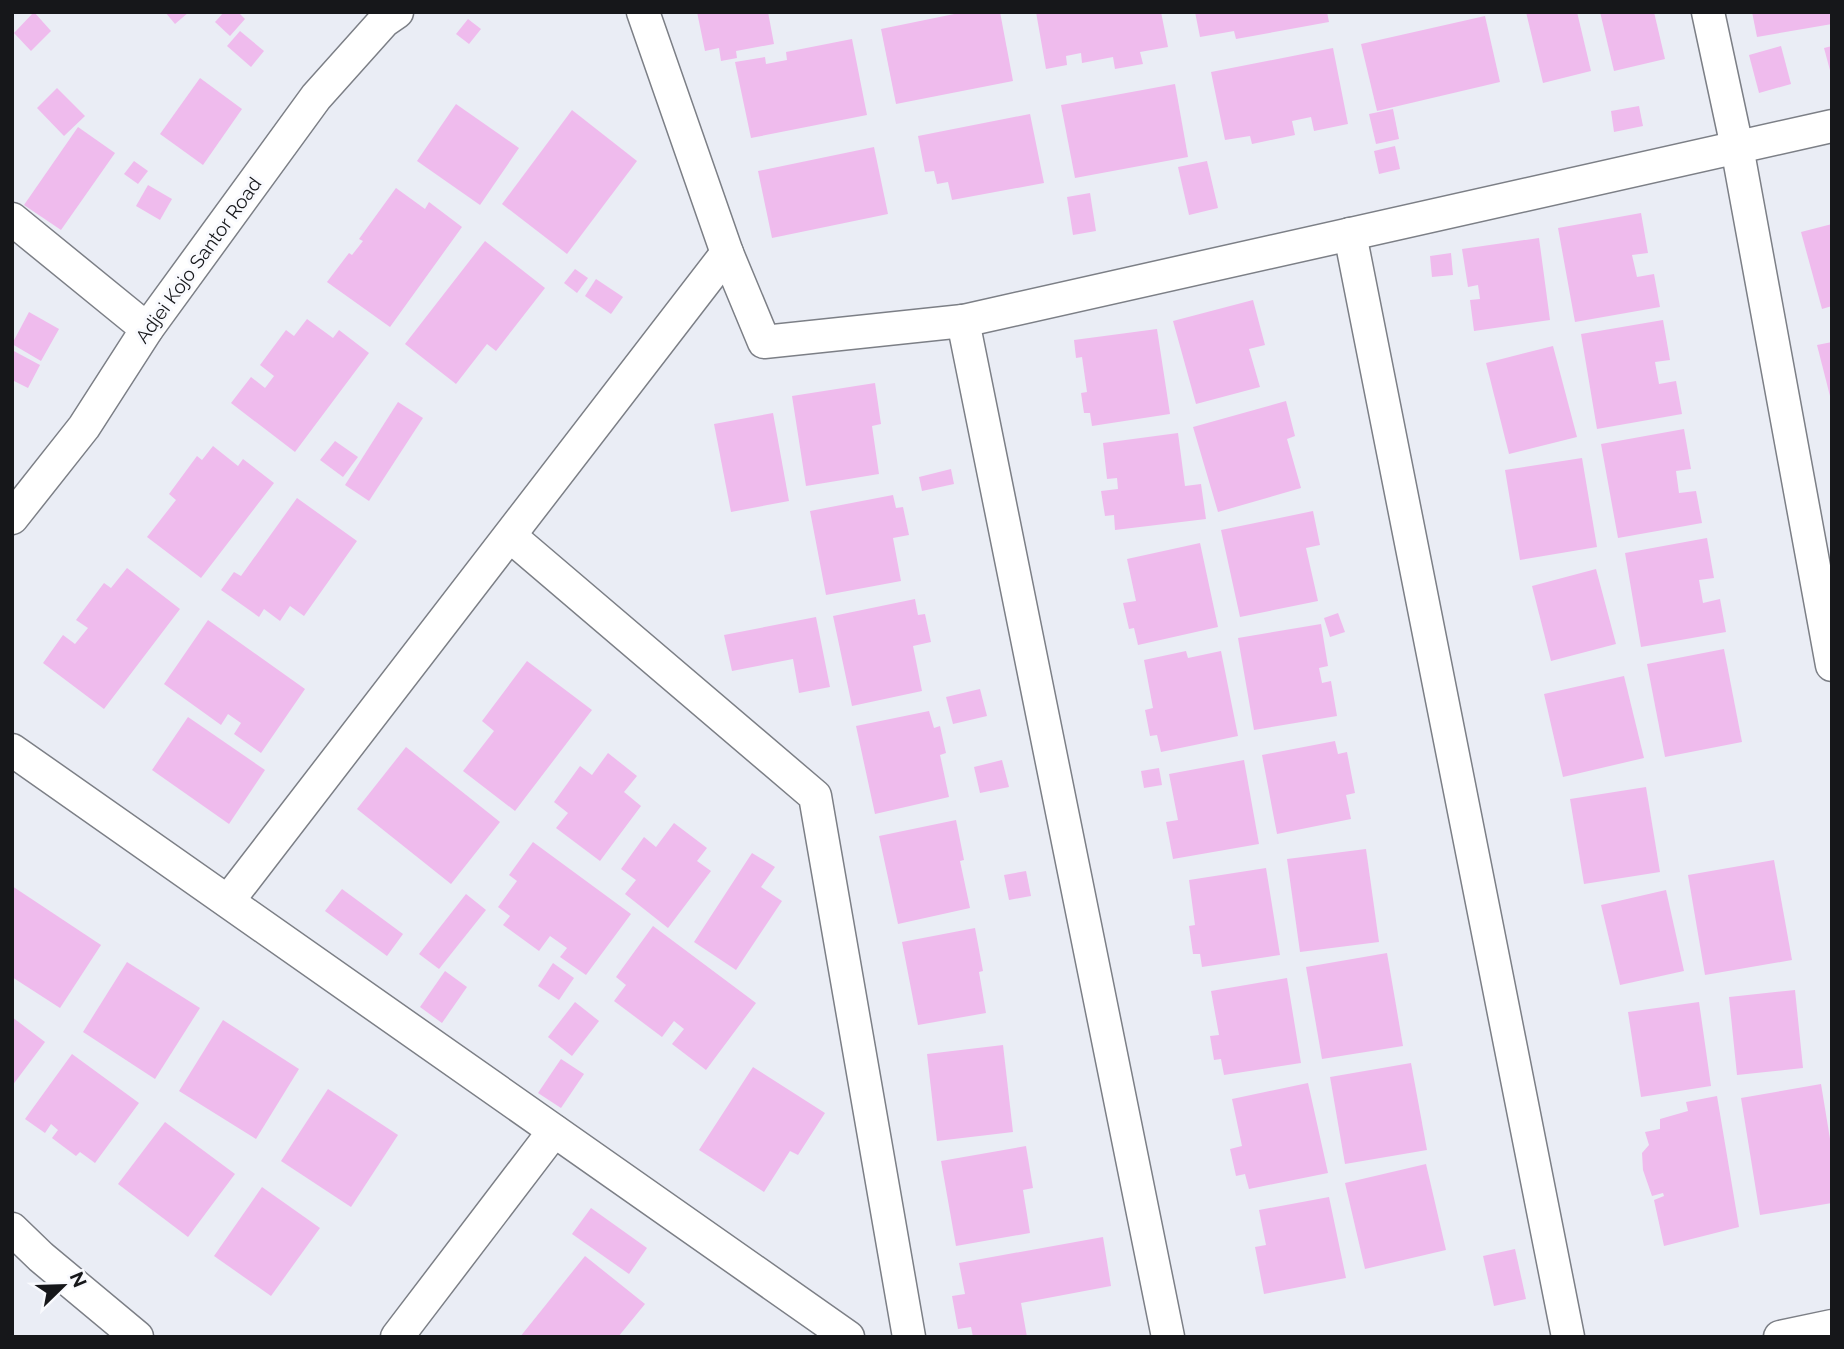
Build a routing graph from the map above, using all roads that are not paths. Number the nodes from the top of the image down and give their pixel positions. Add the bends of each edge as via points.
1 (397, 12) edge
2 (643, 12) edge
3 (1708, 12) edge
4 (1832, 126) edge
5 (1737, 147) junction
6 (12, 219) edge
7 (1350, 234) junction
8 (727, 253) junction
9 (963, 321) junction
10 (147, 329) junction
11 (12, 518) edge
12 (1820, 534) edge
13 (510, 536) junction
14 (1832, 665) edge
15 (12, 750) edge
16 (228, 901) junction
17 (554, 1131) junction
18 (13, 1232) edge
19 (1832, 1326) edge
20 (137, 1337) edge
21 (397, 1337) edge
22 (848, 1337) edge
23 (909, 1337) edge
24 (1168, 1337) edge
25 (1568, 1337) edge
26 (1780, 1337) edge

1 - 10 street, Adjei Kojo Santor Road via 316,97
2 - 8 street
3 - 5 street
4 - 5 street
5 - 7 street
5 - 12 street
6 - 10 street
7 - 9 street
7 - 25 street
8 - 9 street via 764,342
8 - 13 street
9 - 24 street
10 - 11 street, Adjei Kojo Santor Road via 84,427
12 - 14 street
13 - 16 street
13 - 23 street via 815,796
15 - 16 street
16 - 17 street
17 - 21 street
17 - 22 street
18 - 20 street
19 - 26 street

